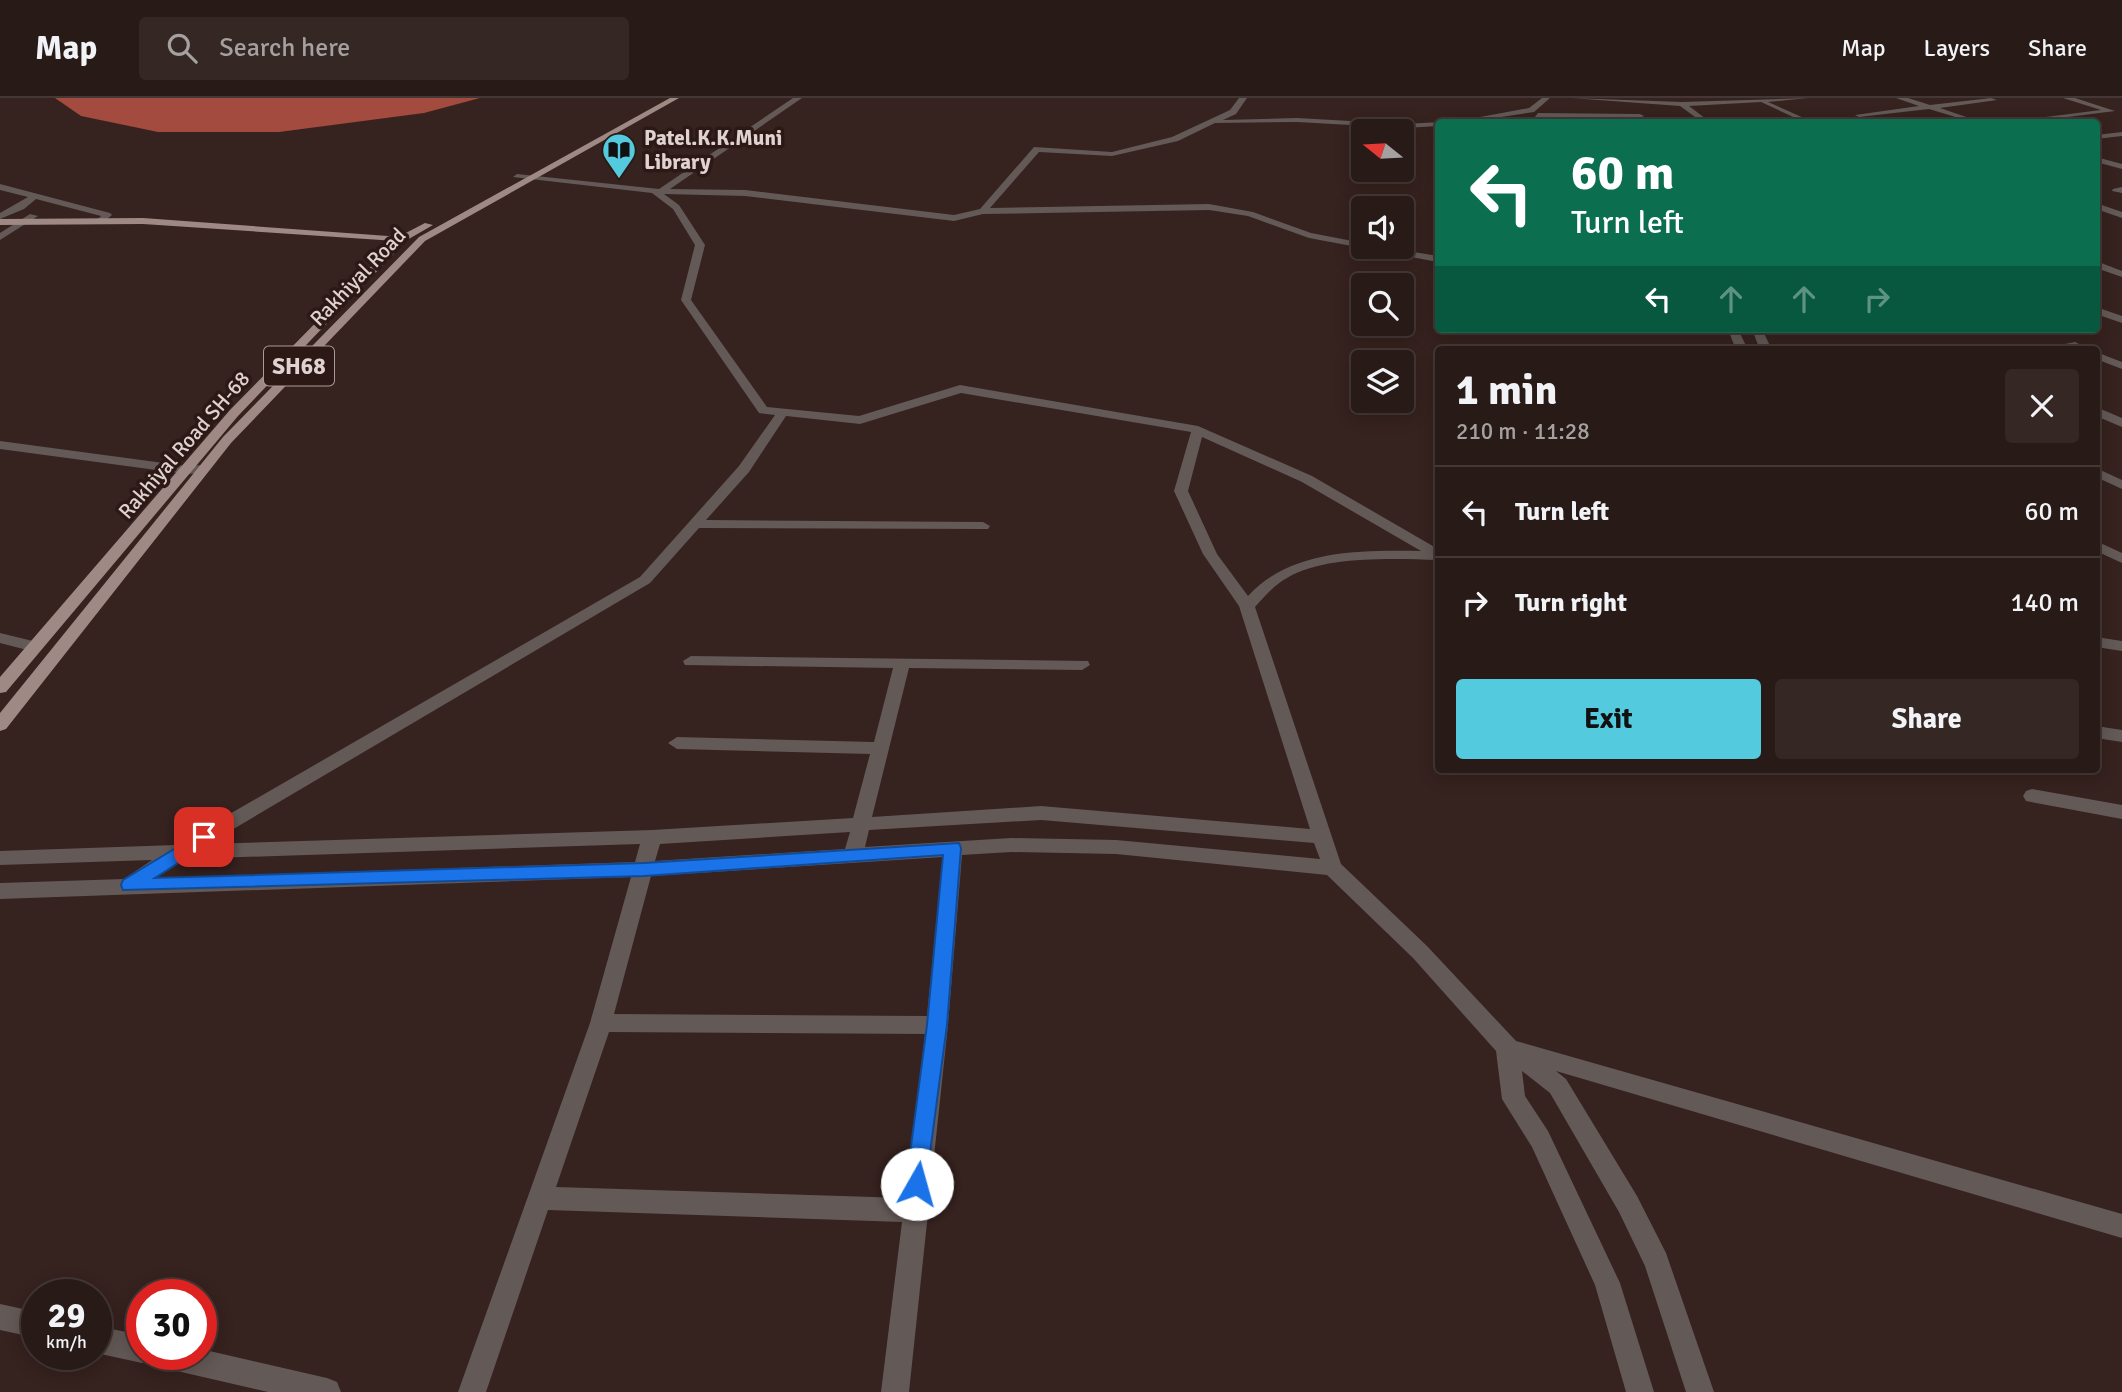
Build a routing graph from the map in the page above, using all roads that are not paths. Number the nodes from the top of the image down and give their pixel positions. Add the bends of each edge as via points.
1 (666, 98) edge
2 (675, 98) edge
3 (798, 98) edge
4 (1243, 98) edge
5 (1546, 98) edge
6 (1575, 98) edge
7 (1738, 98) edge
8 (1805, 98) edge
9 (1900, 98) edge
10 (2067, 98) edge
11 (2087, 98) edge
12 (1993, 100) dead end
13 (1761, 101) junction
14 (1746, 103) junction
15 (1520, 104) dead end
16 (1682, 104) junction
17 (1930, 107) junction
18 (2122, 108) edge
19 (2111, 111) junction
20 (2122, 114) edge
21 (1859, 115) dead end
22 (1538, 116) edge
23 (1640, 116) dead end
24 (1498, 119) edge
25 (1702, 119) edge
26 (1802, 119) edge
27 (1969, 119) edge
28 (2038, 119) edge
29 (1213, 122) junction
30 (1435, 124) edge
31 (2122, 134) edge
32 (2100, 137) edge
33 (2122, 158) edge
34 (2100, 160) edge
35 (2122, 167) edge
36 (517, 177) junction
37 (532, 178) junction
38 (0, 187) edge
39 (657, 191) junction
40 (35, 196) junction
41 (2100, 207) edge
42 (983, 211) junction
43 (2122, 215) edge
44 (0, 216) edge
45 (104, 217) junction
46 (29, 218) junction
47 (0, 222) edge
48 (0, 237) edge
49 (404, 237) junction
50 (422, 239) junction
51 (1351, 243) edge
52 (1414, 255) edge
53 (1435, 258) edge
54 (2100, 266) edge
55 (2122, 274) edge
56 (2100, 312) edge
57 (2122, 320) edge
58 (2100, 357) edge
59 (2122, 366) edge
60 (783, 412) junction
61 (2100, 413) edge
62 (2122, 423) edge
63 (1198, 430) junction
64 (0, 445) edge
65 (204, 469) junction
66 (186, 470) junction
67 (2100, 474) edge
68 (2122, 485) edge
69 (695, 524) junction
70 (983, 526) dead end
71 (2100, 547) edge
72 (1435, 553) edge
73 (1435, 555) edge
74 (2122, 559) edge
75 (1247, 606) junction
76 (0, 638) edge
77 (2100, 643) edge
78 (35, 646) junction
79 (2122, 646) edge
80 (691, 661) dead end
81 (903, 662) junction
82 (1082, 665) dead end
83 (0, 688) edge
84 (0, 724) edge
85 (2100, 733) edge
86 (2122, 736) edge
87 (677, 743) dead end
88 (881, 748) junction
89 (2032, 796) dead end
90 (2122, 812) edge
91 (859, 825) junction
92 (652, 837) junction
93 (1322, 837) junction
94 (953, 848) junction
95 (181, 850) junction
96 (853, 855) junction
97 (0, 858) edge
98 (1332, 868) junction
99 (644, 869) junction
100 (130, 885) junction
101 (0, 891) edge
102 (601, 1023) junction
103 (937, 1025) junction
104 (1507, 1047) junction
105 (542, 1198) junction
106 (914, 1210) junction
107 (2122, 1226) edge
108 (0, 1317) edge
109 (21, 1322) edge
110 (217, 1366) edge
111 (327, 1392) edge
112 (472, 1392) edge
113 (895, 1392) edge
114 (1640, 1392) edge
115 (1700, 1392) edge

1 - 36 main road, Rakhiyal Road SH-68 / SH68
2 - 37 main road, Rakhiyal Road / SH68
3 - 39 street
4 - 29 street via 1233,113
5 - 22 street
6 - 16 street
7 - 14 street
8 - 13 street
9 - 17 street
10 - 19 street
11 - 18 street
12 - 17 street
13 - 14 street
13 - 26 street
14 - 16 street
15 - 22 street
16 - 25 street
17 - 21 street
17 - 27 street
19 - 20 street
19 - 28 street
22 - 23 street
22 - 24 street
29 - 30 street
29 - 42 street via 1175,139 1112,154 1037,149
31 - 32 street
33 - 34 street
34 - 35 street
36 - 37 street
36 - 49 main road, Rakhiyal Road SH-68 / SH68
37 - 39 street
37 - 50 main road, Rakhiyal Road / SH68
38 - 40 street
39 - 42 street via 746,193 954,218
39 - 60 street via 676,207 701,245 686,300 763,410
40 - 44 street
40 - 45 street
41 - 43 street
42 - 51 street via 1209,207
44 - 46 main road
45 - 46 main road
45 - 49 main road
46 - 47 main road
46 - 48 street
49 - 50 main road
49 - 66 main road, Rakhiyal Road SH-68 / SH68 via 234,413
50 - 65 main road, Rakhiyal Road / SH68
52 - 53 street
54 - 55 street
56 - 57 street
58 - 59 street
60 - 63 street via 860,420 960,389
60 - 69 street via 744,469
61 - 62 street
63 - 72 street via 1307,479
63 - 75 street via 1181,491 1210,554
64 - 66 street
65 - 66 street
65 - 84 main road, Rakhiyal Road / SH68
66 - 78 main road, Rakhiyal Road SH-68 / SH68
67 - 68 street
69 - 70 street
69 - 95 street via 645,579
71 - 74 street
73 - 75 street via 1381,554 1333,560 1271,580
75 - 93 street
76 - 78 street
77 - 79 street
78 - 83 main road, Rakhiyal Road SH-68 / SH68
80 - 81 street
81 - 82 street
81 - 88 street
85 - 86 street
87 - 88 street
88 - 91 street
89 - 90 street
91 - 92 street
91 - 93 street via 1041,813
91 - 96 street
92 - 95 street
92 - 99 street
93 - 98 street
94 - 96 street
94 - 98 street via 1063,844
94 - 103 street
95 - 97 street
95 - 100 street
96 - 99 street
98 - 104 street via 1420,952
99 - 100 street
99 - 102 street
100 - 101 street
102 - 103 street
102 - 105 street
103 - 106 street
104 - 107 street
104 - 114 street via 1514,1099 1540,1139 1607,1283
104 - 115 street via 1558,1086 1628,1204 1657,1262
105 - 106 street
105 - 112 street
106 - 113 street
108 - 109 street
110 - 111 street

